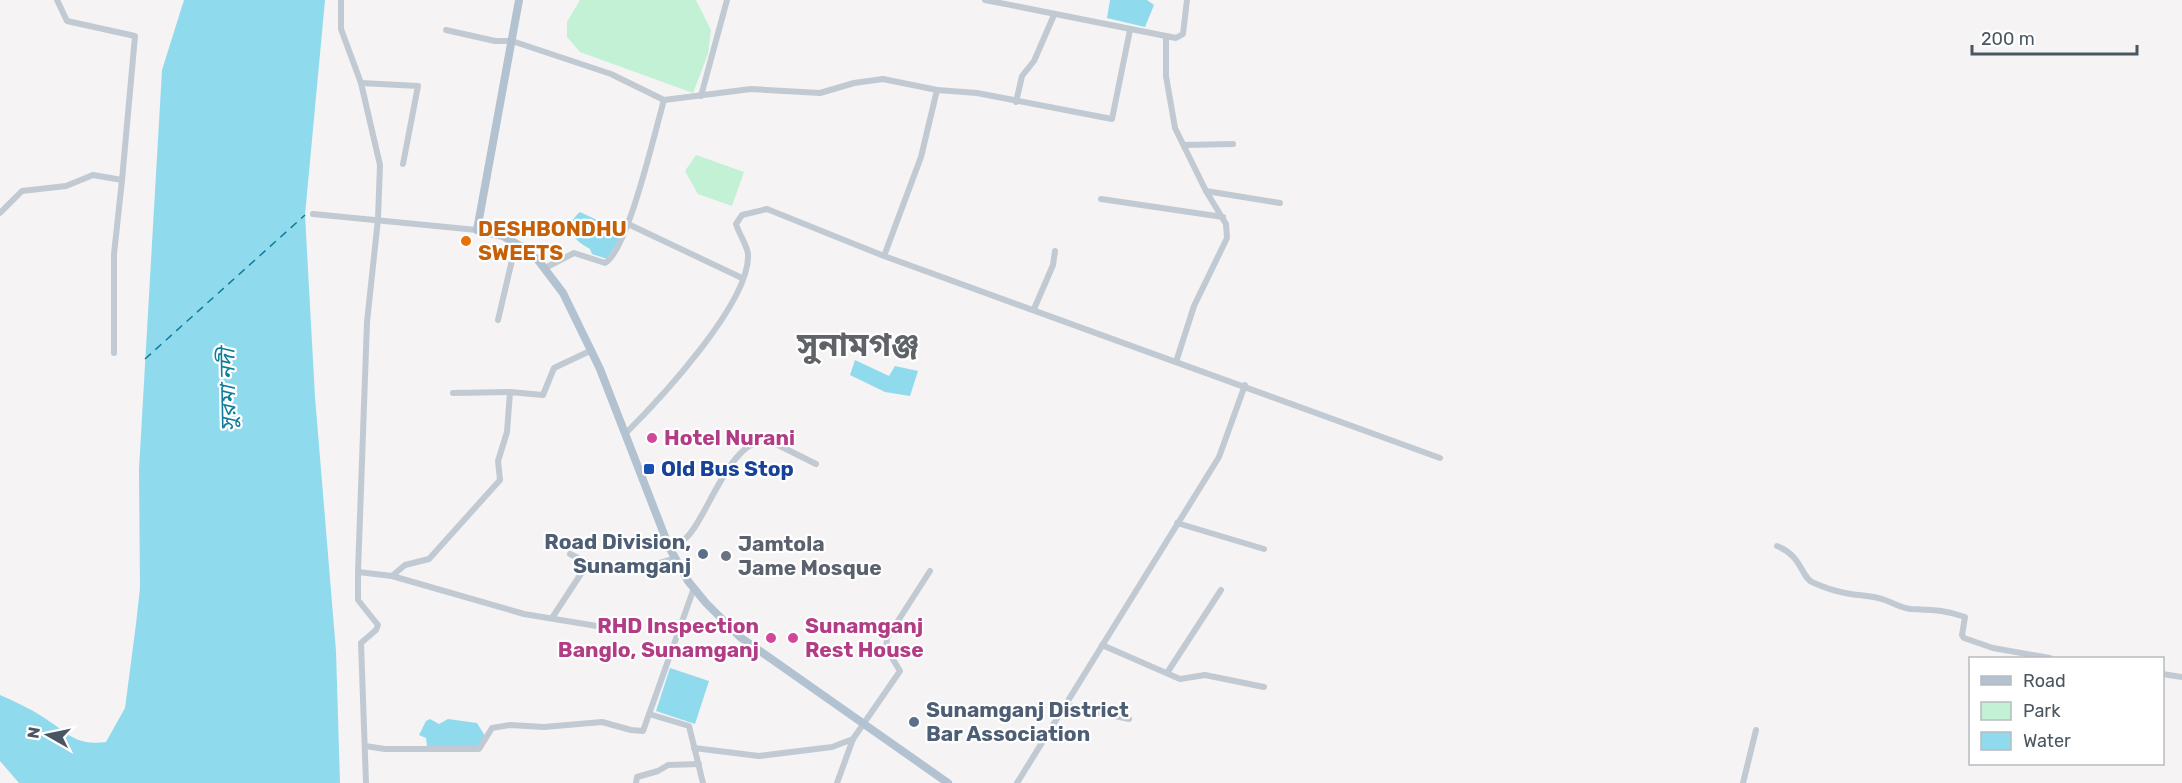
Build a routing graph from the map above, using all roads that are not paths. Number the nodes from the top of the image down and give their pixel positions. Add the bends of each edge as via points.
1 (57, 0) edge
2 (341, 0) edge
3 (519, 0) edge
4 (727, 0) edge
5 (985, 0) edge
6 (1186, 0) edge
7 (1054, 15) junction
8 (446, 30) dead end
9 (1130, 30) junction
10 (1166, 37) junction
11 (512, 41) junction
12 (361, 83) junction
13 (937, 90) junction
14 (701, 96) junction
15 (664, 100) junction
16 (1016, 102) junction
17 (1233, 144) dead end
18 (1184, 145) junction
19 (403, 164) dead end
20 (122, 180) junction
21 (1206, 191) junction
22 (1101, 199) dead end
23 (1280, 203) dead end
24 (0, 213) edge
25 (313, 214) dead end
26 (1223, 218) junction
27 (378, 219) junction
28 (628, 224) junction
29 (477, 230) junction
30 (516, 243) junction
31 (1055, 251) dead end
32 (884, 256) junction
33 (545, 268) junction
34 (742, 278) junction
35 (1034, 309) junction
36 (498, 320) dead end
37 (592, 350) junction
38 (114, 353) dead end
39 (1176, 362) junction
40 (1245, 386) junction
41 (510, 392) junction
42 (453, 393) dead end
43 (626, 432) junction
44 (1440, 458) dead end
45 (816, 464) dead end
46 (1178, 523) junction
47 (1777, 546) dead end
48 (669, 547) junction
49 (1264, 549) dead end
50 (570, 554) dead end
51 (675, 558) junction
52 (588, 563) junction
53 (930, 571) dead end
54 (358, 572) junction
55 (392, 576) junction
56 (694, 588) junction
57 (1221, 590) dead end
58 (552, 618) junction
59 (609, 628) dead end
60 (1102, 645) junction
61 (2044, 657) edge
62 (1167, 673) junction
63 (2164, 674) edge
64 (2182, 677) edge
65 (1264, 687) dead end
66 (1064, 705) junction
67 (649, 714) junction
68 (1129, 719) dead end
69 (865, 725) junction
70 (1756, 730) dead end
71 (854, 739) junction
72 (365, 746) junction
73 (694, 748) junction
74 (699, 764) junction
75 (366, 783) edge
76 (636, 783) edge
77 (703, 783) edge
78 (837, 783) edge
79 (948, 783) edge
80 (1017, 783) edge
81 (1743, 783) edge

1 - 20 street via 67,21 135,36
2 - 12 street via 341,29
3 - 11 main road
4 - 14 street
5 - 7 street
6 - 10 street via 1183,34
7 - 9 street
7 - 16 street via 1035,61 1023,76
8 - 11 street
9 - 10 street
9 - 16 street via 1112,119
10 - 18 street via 1166,76 1175,128
11 - 15 street via 611,74
11 - 29 main road
12 - 19 street via 419,87
12 - 27 street via 380,165
13 - 14 street via 883,79 820,93 751,89
13 - 16 street via 977,93
13 - 32 street via 921,157
14 - 15 street
15 - 28 street
17 - 18 street
18 - 21 street
20 - 24 street via 93,175 66,186 22,191
20 - 38 street via 114,254
21 - 23 street
21 - 26 street
22 - 26 street
25 - 27 street
26 - 39 street via 1227,238 1194,306
27 - 29 street
27 - 54 street via 367,322
28 - 33 street via 618,248 605,263 574,253
28 - 34 street
29 - 30 main road
30 - 33 main road
30 - 36 street
31 - 35 street
32 - 34 street via 767,209 742,215 736,224 748,253
32 - 35 street
33 - 37 main road via 576,316
34 - 43 street via 739,292 690,363
35 - 39 street
37 - 41 street via 554,368 543,395
37 - 43 main road
39 - 40 street
40 - 44 street
40 - 46 street via 1219,457
41 - 42 street
41 - 55 street via 507,432 498,461 500,480 429,559 405,565
43 - 48 main road
45 - 48 street via 770,441 750,447 730,466 686,537
46 - 49 street
46 - 60 street
47 - 61 street via 1798,559 1808,580 1815,584 1910,609 1945,610 1965,617 1964,638 1993,648
48 - 51 main road
50 - 52 street
51 - 52 street via 634,571
51 - 56 main road
52 - 58 street
53 - 69 street via 887,638 886,648 900,671
54 - 55 street
54 - 72 street via 358,600 378,625 361,642
55 - 58 street via 524,614
56 - 67 street
56 - 69 main road via 740,637
57 - 62 street
58 - 59 street
60 - 62 street
60 - 66 street
62 - 65 street via 1180,679 1205,675
63 - 64 street
66 - 68 street
66 - 80 street
67 - 72 street via 643,731 602,722 544,727 510,725 492,728 479,749
67 - 73 street via 689,726
69 - 71 street
69 - 79 main road
70 - 81 street
71 - 73 street via 832,747 766,755
71 - 78 street
72 - 75 street
73 - 74 street
74 - 76 street via 668,765 637,777
74 - 77 street

